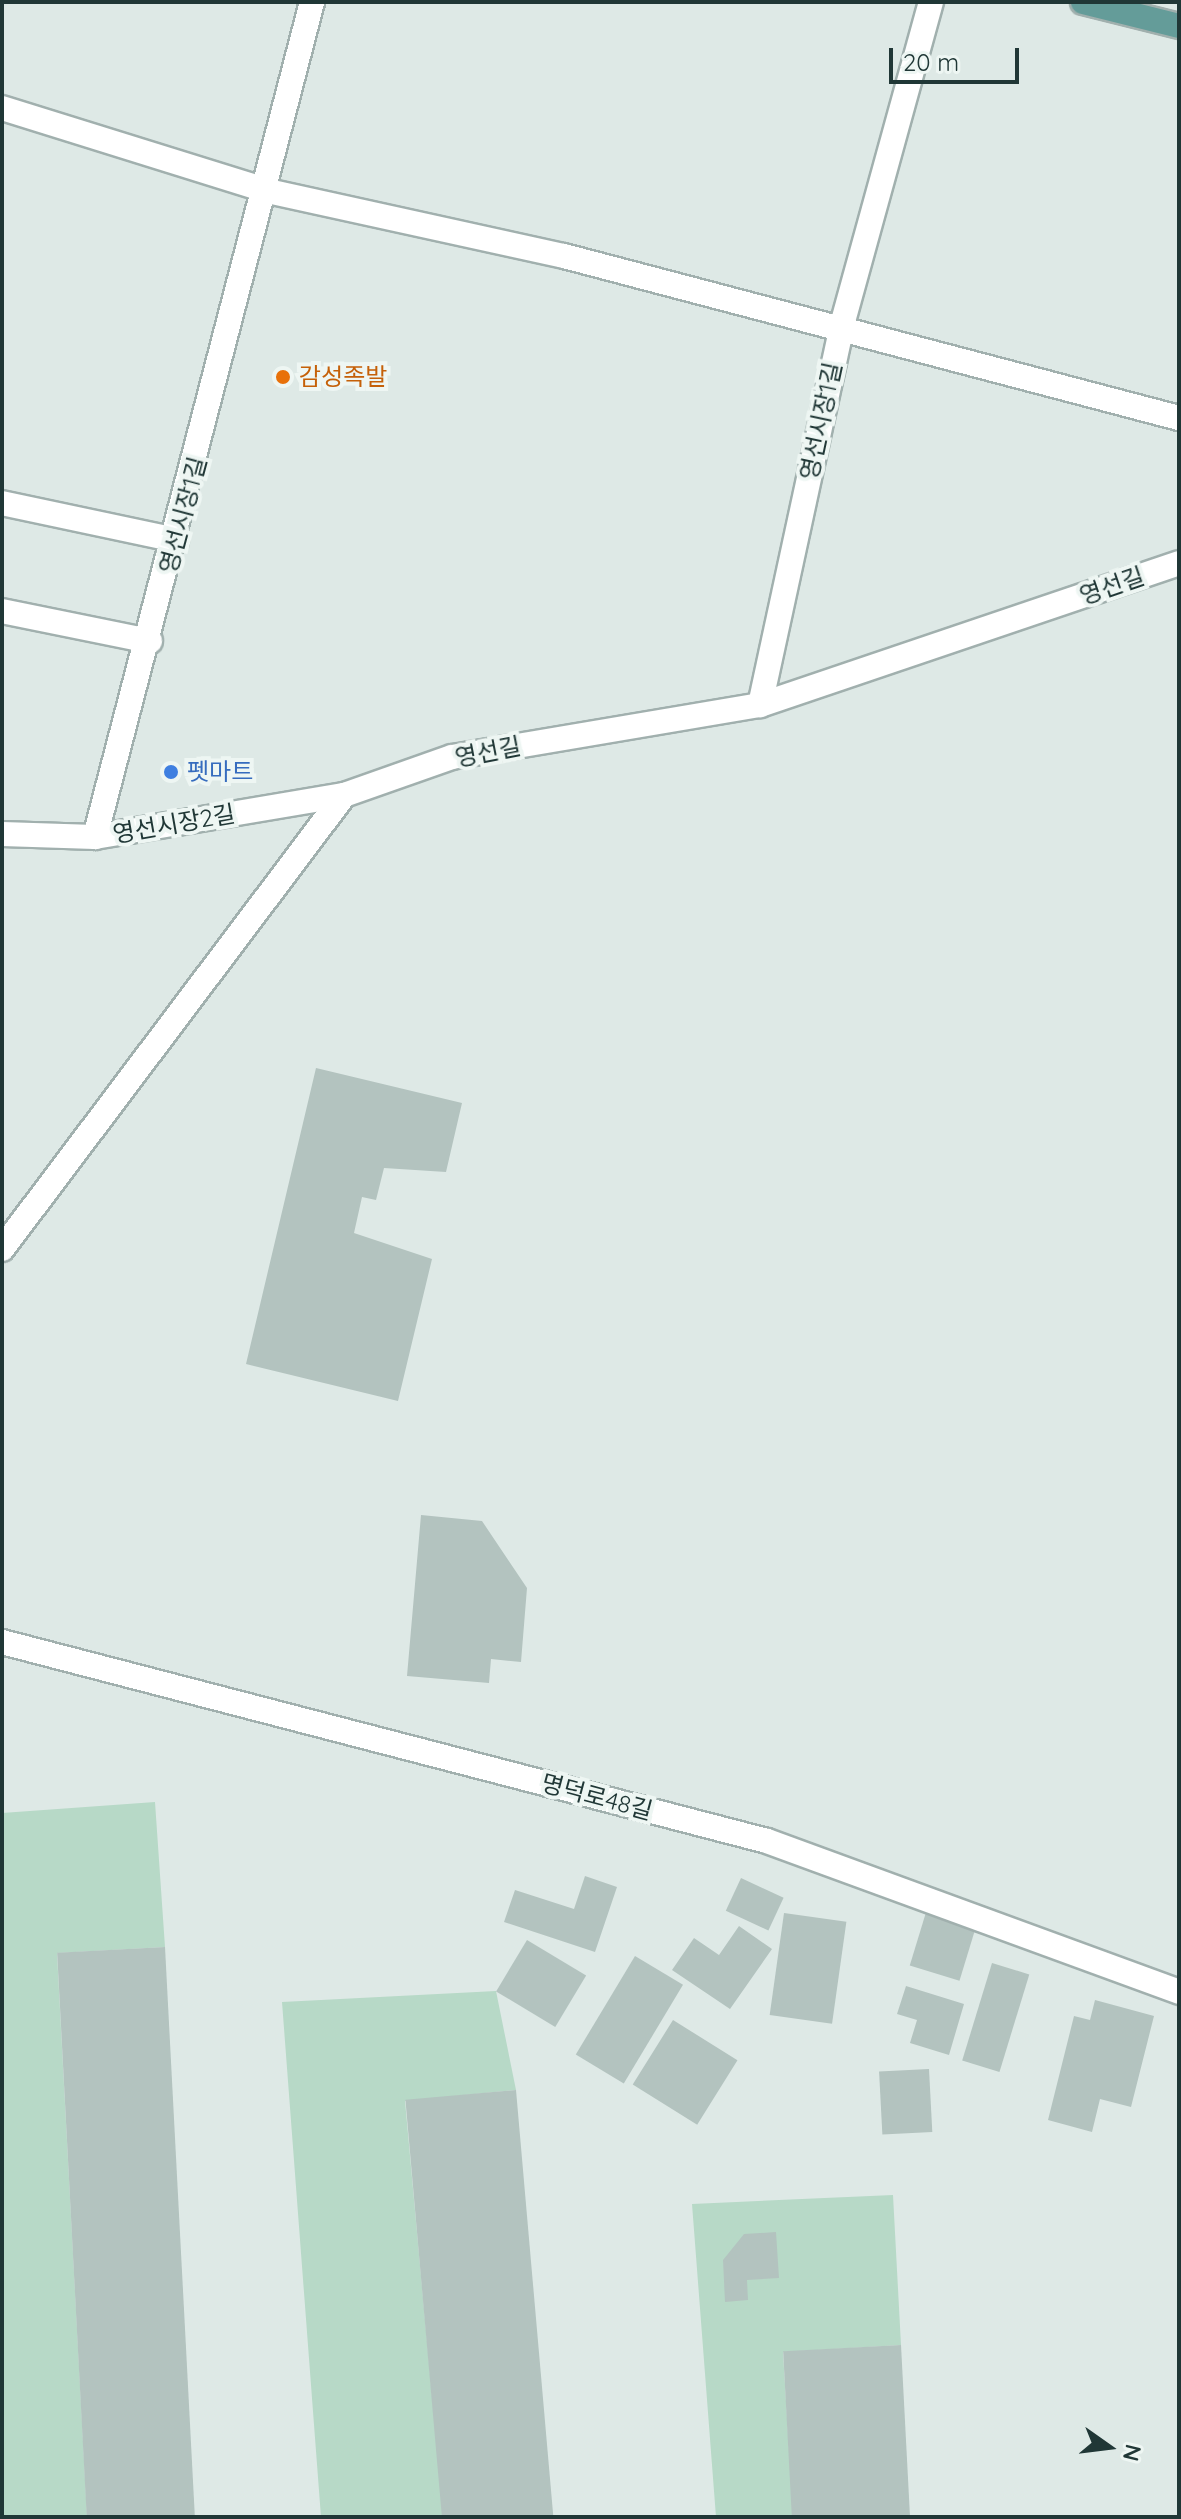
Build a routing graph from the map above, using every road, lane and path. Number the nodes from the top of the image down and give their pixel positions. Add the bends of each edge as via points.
1 (312, 2) edge
2 (931, 2) edge
3 (1083, 2) edge
4 (1179, 26) edge
5 (2, 108) edge
6 (268, 191) junction
7 (842, 325) junction
8 (1179, 418) edge
9 (2, 503) edge
10 (176, 540) junction
11 (1179, 563) edge
12 (2, 611) edge
13 (150, 641) junction
14 (760, 705) junction
15 (344, 795) junction
16 (2, 834) edge
17 (95, 837) junction
18 (2, 1249) edge
19 (2, 1642) edge
20 (1179, 1992) edge

1 - 6 street, 영선시장1길
2 - 7 street, 영선시장1길
3 - 4 main road
5 - 6 street
6 - 7 street
6 - 10 street, 영선시장1길
7 - 8 street
7 - 14 street, 영선시장1길
9 - 10 street
10 - 13 street, 영선시장1길
11 - 14 street, 영선길
12 - 13 street
13 - 17 street, 영선시장1길
14 - 15 street, 영선길 via 452,757
15 - 17 street, 영선시장2길
15 - 18 street
16 - 17 street, 영선시장2길
19 - 20 street, 명덕로48길 via 767,1841

